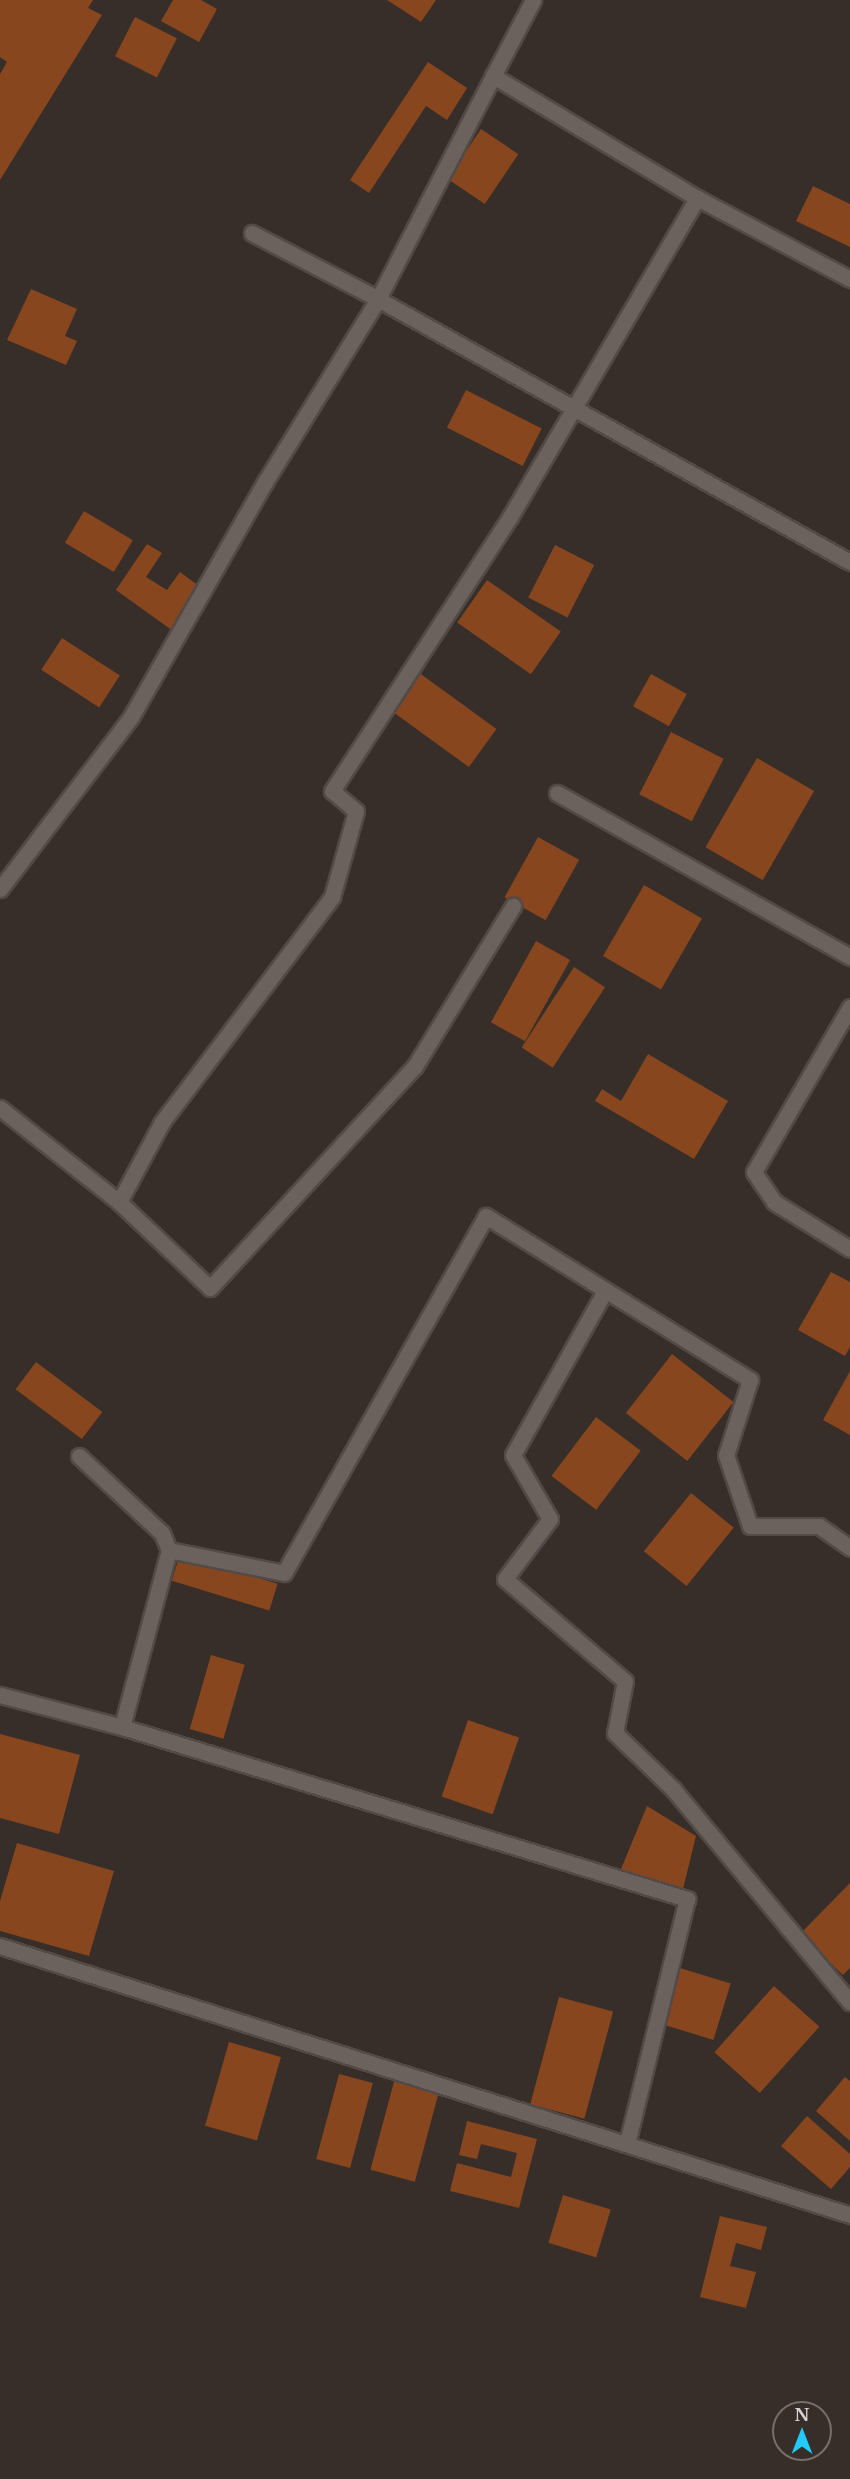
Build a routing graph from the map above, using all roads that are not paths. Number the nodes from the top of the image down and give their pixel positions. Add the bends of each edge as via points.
1 (533, 0) edge
2 (494, 76) junction
3 (697, 198) junction
4 (252, 233) dead end
5 (850, 279) edge
6 (378, 299) junction
7 (573, 411) junction
8 (850, 562) edge
9 (557, 793) dead end
10 (0, 889) edge
11 (513, 906) dead end
12 (850, 957) edge
13 (850, 1007) edge
14 (0, 1108) edge
15 (119, 1202) junction
16 (850, 1249) edge
17 (605, 1291) junction
18 (79, 1456) dead end
19 (850, 1548) edge
20 (168, 1550) junction
21 (0, 1695) edge
22 (122, 1727) junction
23 (0, 1946) edge
24 (850, 2002) edge
25 (627, 2144) junction
26 (850, 2215) edge

1 - 2 street
2 - 3 street
2 - 6 street
3 - 5 street
3 - 7 street
4 - 6 street
6 - 7 street
6 - 10 street via 265,482 131,717
7 - 8 street
7 - 15 street via 510,517 332,791 356,811 332,897 162,1122
9 - 12 street
11 - 15 street via 415,1066 210,1288
13 - 16 street via 754,1172 774,1202
14 - 15 street
17 - 19 street via 750,1380 726,1455 750,1526 819,1526
17 - 20 street via 486,1216 284,1573
17 - 24 street via 513,1455 550,1519 505,1579 625,1681 615,1733 673,1789
18 - 20 street via 162,1533
20 - 22 street
21 - 22 street
22 - 25 street via 687,1899
23 - 25 street
25 - 26 street

